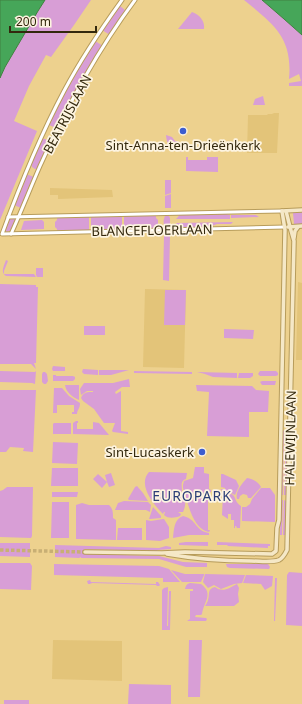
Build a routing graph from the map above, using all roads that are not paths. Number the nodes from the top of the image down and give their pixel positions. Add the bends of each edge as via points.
1 (122, 0) edge
2 (135, 0) edge
3 (302, 210) edge
4 (284, 211) junction
5 (8, 217) junction
6 (19, 217) junction
7 (290, 226) junction
8 (300, 226) edge
9 (285, 227) junction
10 (2, 234) joint
11 (11, 234) junction
12 (294, 241) junction
13 (85, 552) tunnel mouth
14 (162, 554) junction

1 - 5 street, BEATRIJSLAAN via 64,90 30,162
2 - 6 street, BEATRIJSLAAN via 71,102
3 - 4 main road, BLANCEFLOERLAAN
4 - 6 street, BLANCEFLOERLAAN
4 - 7 main road, HALEWIJNLAAN
4 - 9 main road, HALEWIJNLAAN
5 - 6 street, BLANCEFLOERLAAN
5 - 10 street, BEATRIJSLAAN
6 - 11 street, BEATRIJSLAAN
7 - 8 main road, BLANCEFLOERLAAN
7 - 9 main road, BLANCEFLOERLAAN
7 - 12 main road, HALEWIJNLAAN
8 - 12 main road, HALEWIJNLAAN via 295,231
9 - 11 street, BLANCEFLOERLAAN
9 - 14 main road, HALEWIJNLAAN via 279,520 276,551 272,554
10 - 11 street, BLANCEFLOERLAAN
12 - 14 main road, HALEWIJNLAAN via 285,555 280,560 229,561
13 - 14 main road

